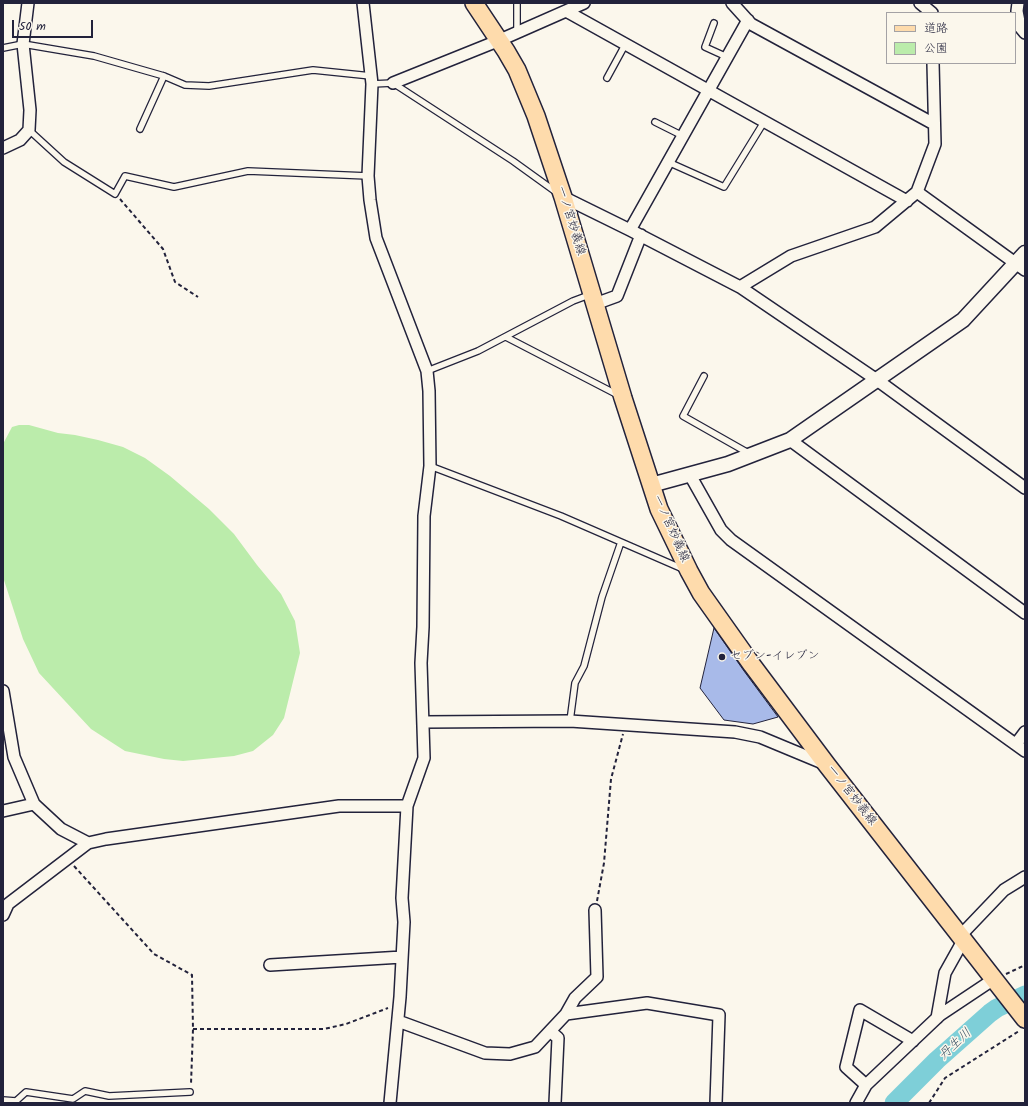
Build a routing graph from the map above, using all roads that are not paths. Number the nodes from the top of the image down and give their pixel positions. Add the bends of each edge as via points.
1 (28, 3) edge
2 (363, 3) edge
3 (474, 3) edge
4 (517, 3) edge
5 (584, 3) edge
6 (732, 3) edge
7 (920, 3) edge
8 (1018, 3) edge
9 (566, 11) junction
10 (931, 12) edge
11 (748, 20) junction
12 (714, 23) dead end
13 (517, 32) junction
14 (1025, 32) edge
15 (500, 40) junction
16 (23, 44) junction
17 (626, 45) junction
18 (3, 48) edge
19 (727, 57) junction
20 (934, 64) edge
21 (164, 76) junction
22 (607, 78) dead end
23 (371, 80) junction
24 (393, 84) junction
25 (708, 91) junction
26 (655, 122) dead end
27 (764, 122) junction
28 (934, 124) junction
29 (140, 128) dead end
30 (29, 130) junction
31 (683, 136) junction
32 (3, 148) edge
33 (668, 162) junction
34 (368, 176) junction
35 (917, 192) junction
36 (563, 197) junction
37 (907, 201) junction
38 (630, 230) junction
39 (641, 235) junction
40 (1025, 253) edge
41 (1020, 267) edge
42 (740, 287) junction
43 (593, 299) junction
44 (506, 337) junction
45 (427, 371) junction
46 (704, 376) dead end
47 (877, 380) junction
48 (623, 398) junction
49 (790, 440) junction
50 (750, 455) junction
51 (430, 466) junction
52 (690, 475) junction
53 (652, 485) junction
54 (1025, 488) edge
55 (621, 542) junction
56 (689, 571) junction
57 (1025, 613) edge
58 (3, 691) edge
59 (570, 721) junction
60 (424, 722) junction
61 (1025, 732) edge
62 (1016, 744) junction
63 (1025, 751) edge
64 (827, 765) junction
65 (34, 804) junction
66 (407, 806) junction
67 (3, 811) edge
68 (88, 843) junction
69 (1025, 877) edge
70 (595, 910) road end
71 (3, 915) edge
72 (962, 937) junction
73 (402, 956) junction
74 (270, 965) dead end
75 (997, 982) junction
76 (566, 1014) junction
77 (937, 1018) junction
78 (1025, 1019) edge
79 (398, 1021) junction
80 (550, 1031) junction
81 (913, 1041) junction
82 (866, 1085) junction
83 (190, 1092) road end
84 (3, 1100) edge
85 (390, 1103) edge
86 (555, 1103) edge
87 (716, 1103) edge
88 (856, 1103) edge

1 - 16 street
2 - 23 street
3 - 15 main road, 一ノ宮妙義線
4 - 13 lane
5 - 9 street
6 - 11 street
7 - 10 street
8 - 14 street via 1020,27
9 - 13 street
9 - 17 street
11 - 19 street
11 - 28 street
12 - 19 lane via 705,47
13 - 15 street
15 - 24 street
15 - 36 main road, 一ノ宮妙義線 via 528,96
16 - 18 lane
16 - 21 lane via 94,56
16 - 30 street via 30,110
17 - 22 lane
17 - 25 street
19 - 25 street
20 - 28 street
21 - 23 lane via 185,85 209,86 313,70
21 - 29 lane
23 - 24 lane
23 - 34 street
24 - 36 lane via 513,161
25 - 27 street
25 - 31 street
26 - 31 lane
27 - 33 lane via 724,187
27 - 37 street
28 - 35 street via 935,144
30 - 32 street via 20,140
30 - 34 lane via 64,162 115,194 125,176 174,186 248,171
31 - 33 street
33 - 38 street
34 - 45 street via 376,238
35 - 37 street
35 - 41 street
36 - 38 street
36 - 43 main road, 一ノ宮妙義線
37 - 42 street via 875,227 791,256
38 - 39 street
39 - 42 street
39 - 43 street via 617,296
40 - 41 street
41 - 47 street via 963,320
42 - 47 street
43 - 44 lane via 573,301
43 - 48 main road, 一ノ宮妙義線
44 - 45 lane
44 - 48 lane
45 - 51 street
46 - 50 lane via 683,416
47 - 49 street
47 - 54 street
48 - 53 main road, 一ノ宮妙義線
49 - 50 street
49 - 57 street
50 - 52 street
51 - 55 lane
51 - 60 street via 424,516 421,663
52 - 53 street
52 - 62 street via 721,530 731,540
53 - 56 main road, 一ノ宮妙義線 via 659,509
55 - 56 lane
55 - 59 lane via 602,597 584,666 575,683
56 - 64 main road, 一ノ宮妙義線 via 701,593 744,654
58 - 65 street via 14,757
59 - 60 street
59 - 64 street via 735,732 760,736
60 - 66 street via 424,758
61 - 62 street
62 - 63 street
64 - 72 main road, 一ノ宮妙義線
65 - 67 street
65 - 68 street via 62,829
66 - 68 street via 340,806
66 - 73 street
68 - 71 street via 8,904
69 - 72 street via 1004,890
70 - 76 street via 597,977 575,998
72 - 75 main road, 一ノ宮妙義線
72 - 77 street via 945,973
73 - 74 street
73 - 79 street
75 - 77 street
75 - 78 main road, 一ノ宮妙義線
76 - 80 street
76 - 87 street via 647,1003 720,1015
77 - 81 street
79 - 80 street via 485,1053 510,1054 535,1047
79 - 85 street
80 - 86 street via 558,1038
81 - 82 street
81 - 82 street via 860,1010 846,1067
82 - 88 street
83 - 84 lane via 110,1096 84,1091 73,1099 26,1092 16,1101

